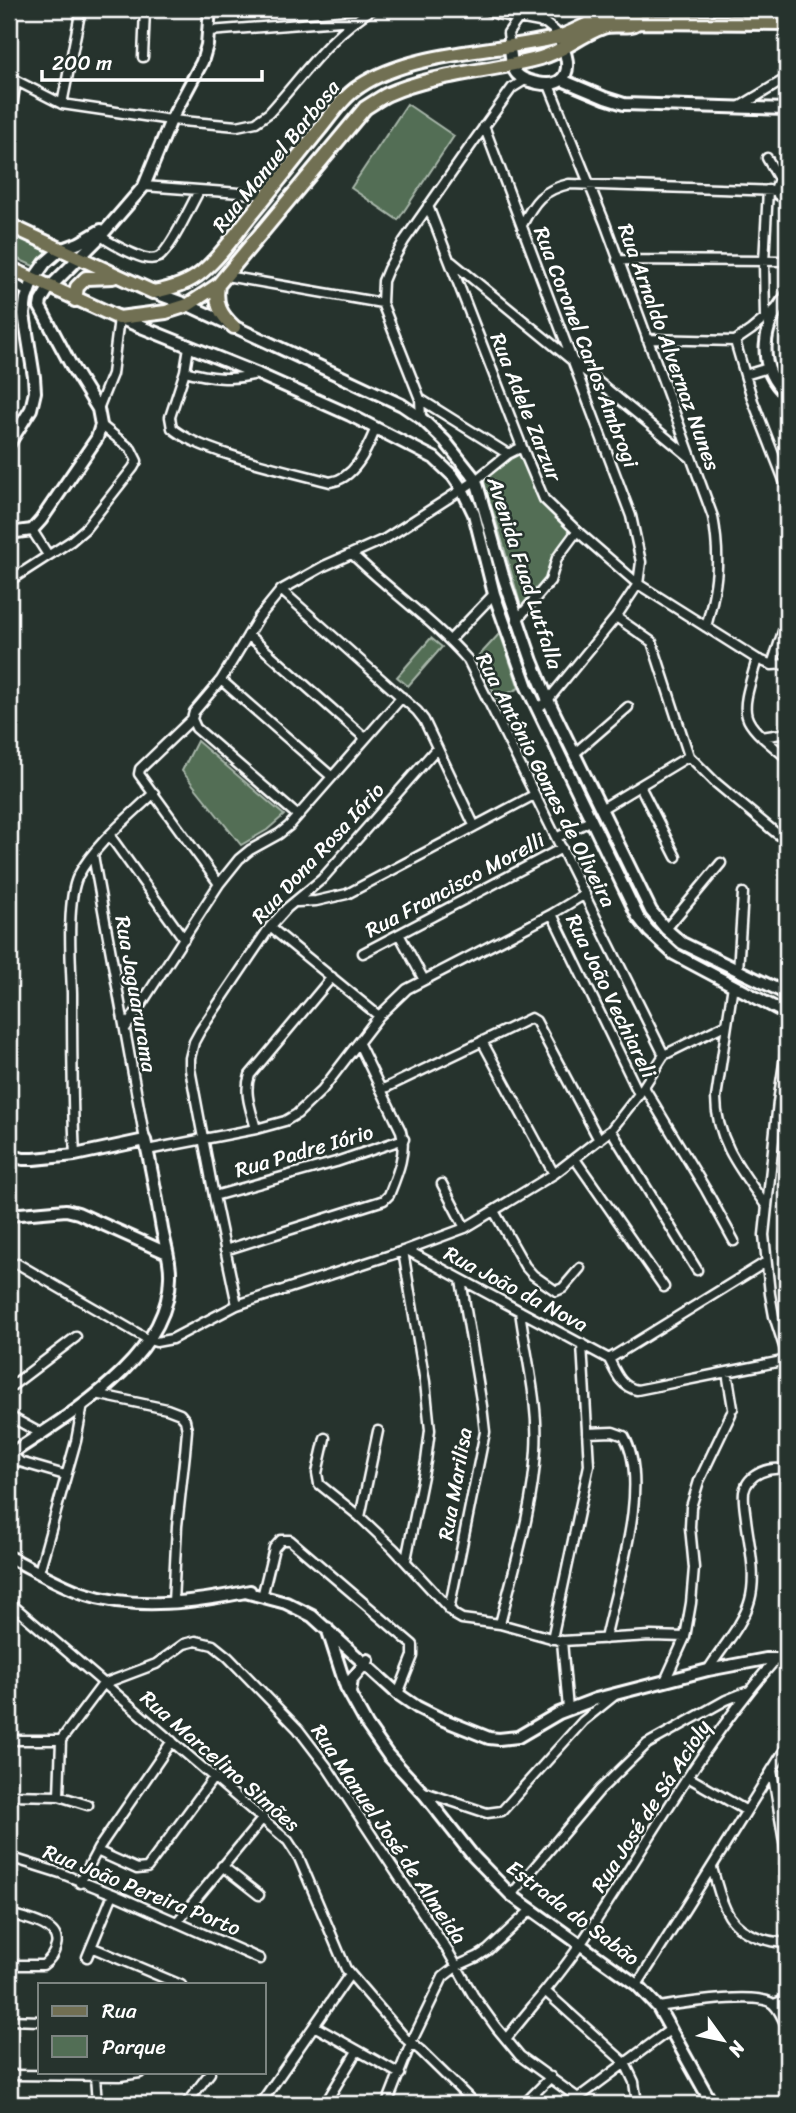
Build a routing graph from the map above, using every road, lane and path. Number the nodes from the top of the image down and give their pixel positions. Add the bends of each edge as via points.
1 (81, 9) edge
2 (145, 9) edge
3 (210, 9) edge
4 (373, 9) edge
5 (484, 9) edge
6 (550, 9) edge
7 (496, 14) junction
8 (610, 15) edge
9 (518, 19) junction
10 (353, 20) junction
11 (541, 23) junction
12 (787, 23) edge
13 (209, 31) junction
14 (508, 33) junction
15 (561, 43) junction
16 (510, 48) junction
17 (142, 57) dead end
18 (512, 64) junction
19 (787, 78) edge
20 (13, 79) edge
21 (525, 80) junction
22 (562, 80) junction
23 (549, 85) junction
24 (512, 88) junction
25 (62, 104) junction
26 (737, 108) junction
27 (787, 109) edge
28 (172, 120) junction
29 (9, 125) edge
30 (484, 126) junction
31 (767, 158) dead end
32 (783, 177) edge
33 (588, 185) junction
34 (144, 186) junction
35 (199, 191) junction
36 (772, 191) junction
37 (267, 195) junction
38 (787, 200) edge
39 (428, 206) junction
40 (9, 225) edge
41 (522, 225) junction
42 (102, 232) junction
43 (60, 250) junction
44 (78, 258) junction
45 (449, 260) junction
46 (617, 260) junction
47 (787, 261) edge
48 (764, 262) junction
49 (9, 268) edge
50 (120, 278) junction
51 (9, 281) edge
52 (222, 281) junction
53 (31, 286) junction
54 (50, 288) junction
55 (153, 292) junction
56 (787, 296) edge
57 (75, 300) junction
58 (787, 302) edge
59 (382, 303) junction
60 (188, 306) junction
61 (40, 307) junction
62 (776, 309) junction
63 (24, 314) junction
64 (118, 318) junction
65 (765, 318) junction
66 (234, 327) junction
67 (647, 339) junction
68 (735, 341) junction
69 (189, 347) junction
70 (573, 362) junction
71 (768, 368) junction
72 (185, 370) junction
73 (258, 374) junction
74 (745, 374) junction
75 (787, 395) edge
76 (420, 399) junction
77 (402, 405) junction
78 (98, 409) junction
79 (421, 418) junction
80 (101, 425) junction
81 (376, 428) junction
82 (9, 444) edge
83 (522, 447) junction
84 (508, 454) junction
85 (693, 460) junction
86 (476, 480) junction
87 (787, 488) edge
88 (462, 489) junction
89 (32, 530) junction
90 (577, 531) junction
91 (9, 533) edge
92 (352, 554) junction
93 (48, 555) junction
94 (9, 580) edge
95 (638, 584) junction
96 (281, 590) junction
97 (494, 594) junction
98 (615, 617) junction
99 (517, 620) junction
100 (787, 624) edge
101 (706, 627) junction
102 (248, 635) junction
103 (450, 640) junction
104 (757, 659) junction
105 (787, 664) edge
106 (772, 665) junction
107 (221, 680) junction
108 (402, 697) junction
109 (548, 700) junction
110 (628, 707) dead end
111 (537, 709) junction
112 (192, 719) junction
113 (787, 733) edge
114 (762, 737) junction
115 (365, 738) junction
116 (438, 748) junction
117 (575, 753) junction
118 (689, 756) junction
119 (787, 758) edge
120 (331, 776) junction
121 (640, 786) junction
122 (154, 793) junction
123 (534, 795) junction
124 (601, 810) junction
125 (297, 816) junction
126 (592, 820) junction
127 (474, 825) junction
128 (110, 836) junction
129 (558, 837) junction
130 (787, 840) edge
131 (562, 848) junction
132 (93, 855) junction
133 (676, 857) dead end
134 (721, 863) dead end
135 (219, 884) junction
136 (743, 893) dead end
137 (585, 894) junction
138 (297, 902) junction
139 (552, 914) junction
140 (270, 927) junction
141 (666, 929) junction
142 (399, 934) junction
143 (184, 939) junction
144 (363, 953) dead end
145 (738, 971) junction
146 (332, 977) junction
147 (424, 980) junction
148 (733, 985) junction
149 (787, 994) edge
150 (787, 1014) edge
151 (379, 1016) junction
152 (727, 1024) junction
153 (125, 1030) junction
154 (482, 1041) junction
155 (359, 1044) junction
156 (787, 1044) edge
157 (664, 1055) junction
158 (381, 1090) junction
159 (642, 1091) junction
160 (256, 1129) junction
161 (611, 1130) junction
162 (204, 1139) junction
163 (404, 1139) junction
164 (599, 1140) junction
165 (146, 1145) junction
166 (9, 1151) edge
167 (75, 1155) junction
168 (575, 1159) junction
169 (554, 1174) junction
170 (442, 1184) dead end
171 (214, 1196) junction
172 (767, 1207) junction
173 (494, 1211) junction
174 (9, 1215) edge
175 (466, 1228) junction
176 (734, 1241) dead end
177 (225, 1250) junction
178 (405, 1250) junction
179 (167, 1253) junction
180 (766, 1262) junction
181 (18, 1264) dead end
182 (580, 1268) dead end
183 (697, 1270) dead end
184 (461, 1280) junction
185 (664, 1287) dead end
186 (237, 1305) junction
187 (520, 1311) junction
188 (76, 1337) dead end
189 (149, 1339) junction
190 (582, 1344) junction
191 (787, 1358) edge
192 (609, 1359) junction
193 (727, 1372) junction
194 (9, 1388) edge
195 (96, 1394) junction
196 (83, 1404) junction
197 (9, 1416) edge
198 (378, 1431) dead end
199 (587, 1433) junction
200 (42, 1434) junction
201 (325, 1438) dead end
202 (10, 1455) edge
203 (787, 1469) edge
204 (65, 1475) junction
205 (360, 1517) junction
206 (9, 1557) edge
207 (406, 1560) junction
208 (39, 1572) junction
209 (263, 1593) junction
210 (9, 1602) edge
211 (173, 1602) junction
212 (449, 1610) junction
213 (500, 1625) junction
214 (327, 1628) junction
215 (685, 1637) junction
216 (552, 1639) junction
217 (604, 1639) junction
218 (562, 1641) junction
219 (356, 1652) junction
220 (782, 1659) edge
221 (366, 1662) junction
222 (708, 1670) junction
223 (342, 1675) junction
224 (665, 1681) junction
225 (103, 1684) junction
226 (748, 1691) junction
227 (350, 1693) junction
228 (618, 1693) junction
229 (402, 1694) junction
230 (568, 1709) junction
231 (9, 1740) edge
232 (61, 1740) junction
233 (172, 1741) junction
234 (787, 1746) edge
235 (772, 1769) junction
236 (214, 1777) junction
237 (688, 1777) junction
238 (421, 1791) junction
239 (9, 1795) edge
240 (59, 1796) junction
241 (88, 1805) dead end
242 (745, 1810) junction
243 (263, 1818) junction
244 (97, 1851) junction
245 (9, 1857) edge
246 (787, 1860) edge
247 (222, 1866) junction
248 (712, 1868) junction
249 (80, 1883) junction
250 (113, 1894) junction
251 (259, 1895) dead end
252 (511, 1895) junction
253 (532, 1909) junction
254 (9, 1914) edge
255 (177, 1922) junction
256 (787, 1941) edge
257 (581, 1943) junction
258 (91, 1947) junction
259 (87, 1957) dead end
260 (260, 1959) dead end
261 (9, 1965) edge
262 (457, 1966) junction
263 (350, 1974) junction
264 (176, 1983) edge
265 (637, 1985) junction
266 (545, 1991) junction
267 (787, 1999) edge
268 (774, 2004) junction
269 (657, 2007) junction
270 (9, 2021) edge
271 (38, 2021) edge
272 (314, 2026) junction
273 (787, 2028) edge
274 (671, 2029) junction
275 (506, 2039) junction
276 (411, 2043) junction
277 (356, 2051) junction
278 (625, 2063) junction
279 (133, 2074) edge
280 (209, 2074) edge
281 (400, 2074) junction
282 (9, 2075) edge
283 (95, 2076) junction
284 (551, 2077) junction
285 (580, 2101) edge
286 (262, 2103) edge
287 (97, 2104) edge
288 (186, 2104) edge
289 (325, 2104) edge
290 (387, 2104) edge
291 (475, 2104) edge
292 (524, 2104) edge
293 (637, 2104) edge
294 (712, 2104) edge

1 - 25 street
2 - 17 street
3 - 13 main road
4 - 10 street
5 - 7 street
6 - 11 street
7 - 9 street
7 - 14 street
8 - 12 main road via 639,22
8 - 15 main road, Rua Manuel Barbosa
9 - 11 street
9 - 14 street
10 - 13 street
10 - 28 street via 256,122
11 - 15 street via 552,28
13 - 28 main road via 202,62
14 - 16 street
15 - 16 main road, Rua Manuel Barbosa
15 - 18 main road, Rua Manuel Barbosa via 540,58
15 - 22 main road via 568,64
16 - 18 main road
16 - 37 main road, Rua Manuel Barbosa via 406,66 358,87
18 - 21 main road
18 - 24 street
18 - 52 main road, Rua Manuel Barbosa via 420,83 387,94 365,108
19 - 26 street
20 - 25 street
20 - 29 street
21 - 23 main road
21 - 24 street
22 - 23 main road
22 - 26 main road via 624,104
23 - 33 street, Rua Arnaldo Alvernaz Nunes
24 - 30 street
25 - 28 street
26 - 27 main road
28 - 34 main road
30 - 39 street
30 - 41 street, Rua Coronel Carlos Ambrogi
31 - 32 street
32 - 36 street
33 - 36 street
33 - 41 street via 555,187 541,196
33 - 46 street, Rua Arnaldo Alvernaz Nunes
34 - 35 street
34 - 42 main road
35 - 37 street
35 - 42 street via 158,257 140,257
36 - 38 street
36 - 48 street
37 - 55 main road, Rua Manuel Barbosa via 201,273 183,284
39 - 45 street, Rua Adele Zarzur
39 - 59 street via 388,269
40 - 43 main road
41 - 70 street, Rua Coronel Carlos Ambrogi
42 - 43 main road
42 - 44 main road
43 - 44 main road
43 - 53 main road
44 - 50 main road
44 - 54 main road
45 - 70 street
45 - 83 street, Rua Adele Zarzur
46 - 48 street
46 - 67 street, Rua Arnaldo Alvernaz Nunes
47 - 48 street
48 - 65 street
49 - 53 main road
50 - 55 main road
50 - 57 main road via 86,278 77,287
51 - 53 street
52 - 59 street
52 - 60 main road, Rua Manuel Barbosa
52 - 66 main road via 217,306
53 - 54 main road
53 - 63 main road
54 - 57 main road
54 - 61 main road
55 - 60 main road, Avenida Fuad Lutfalla
56 - 62 main road
57 - 64 main road
58 - 62 street
59 - 76 street
60 - 64 main road
60 - 66 main road, Avenida Fuad Lutfalla
61 - 63 main road
61 - 78 main road
62 - 65 street
62 - 71 main road via 766,333
63 - 82 main road via 35,392 31,409
64 - 69 main road, Avenida Fuad Lutfalla
64 - 78 street via 112,374
65 - 68 street
66 - 77 main road, Avenida Fuad Lutfalla
67 - 68 street
67 - 85 street, Rua Arnaldo Alvernaz Nunes
68 - 74 street
69 - 72 street
69 - 73 main road, Avenida Fuad Lutfalla
70 - 85 street
70 - 95 street, Rua Coronel Carlos Ambrogi via 631,516 641,562
71 - 74 street
71 - 75 main road
72 - 73 street via 233,379
72 - 81 street via 170,416 172,428 224,452 338,481 355,467
73 - 81 main road, Avenida Fuad Lutfalla
74 - 87 street
76 - 77 street
76 - 79 street
76 - 84 street
77 - 79 main road, Avenida Fuad Lutfalla
78 - 80 main road
79 - 86 main road, Avenida Fuad Lutfalla
80 - 89 main road via 72,477
80 - 93 street via 131,449 137,461 85,528
81 - 88 main road, Avenida Fuad Lutfalla via 433,458
83 - 84 street
83 - 90 street, Rua Adele Zarzur via 544,499
84 - 86 street
85 - 101 street, Rua Arnaldo Alvernaz Nunes via 718,543 716,586
86 - 88 street
86 - 99 main road, Avenida Fuad Lutfalla
88 - 92 street
88 - 97 main road, Avenida Fuad Lutfalla via 474,514
89 - 91 main road
89 - 93 street
90 - 95 street, Rua Adele Zarzur
90 - 99 street via 557,558 550,581
92 - 96 street
92 - 103 street, Rua Antônio Gomes de Oliveira
93 - 94 street
95 - 98 street
95 - 101 street, Rua Adele Zarzur
96 - 102 street
96 - 108 street
97 - 103 street
97 - 111 main road, Avenida Fuad Lutfalla
98 - 109 street
98 - 118 street via 652,642
99 - 109 main road, Avenida Fuad Lutfalla
100 - 106 street
101 - 104 street, Rua Adele Zarzur
102 - 107 street
102 - 115 street
103 - 123 street, Rua Antônio Gomes de Oliveira via 468,660
104 - 106 street, Rua Adele Zarzur
104 - 114 street via 744,710
105 - 106 street, Rua Adele Zarzur
107 - 112 street
107 - 120 street
108 - 115 street
108 - 116 street via 424,720
109 - 111 street
109 - 117 main road, Avenida Fuad Lutfalla
110 - 117 street
111 - 126 main road, Avenida Fuad Lutfalla
112 - 122 street via 139,769
112 - 125 street via 196,728
113 - 114 street
114 - 119 street
115 - 120 street
116 - 127 street
116 - 138 street, Rua Dona Rosa Iório
117 - 124 main road, Avenida Fuad Lutfalla
118 - 121 street
118 - 130 street
120 - 125 street
121 - 124 street
121 - 133 street
122 - 128 street
122 - 135 street
123 - 127 street
123 - 129 street, Rua Antônio Gomes de Oliveira
124 - 141 main road, Avenida Fuad Lutfalla via 642,896
125 - 135 street via 279,834 239,859
126 - 129 street
126 - 148 main road, Avenida Fuad Lutfalla via 649,931 674,954
127 - 138 street via 347,894
128 - 132 street
128 - 143 street
129 - 131 street, Rua Antônio Gomes de Oliveira
131 - 137 street, Rua Antônio Gomes de Oliveira
131 - 142 street, Rua Francisco Morelli
132 - 153 street, Rua Jaguarurama
132 - 167 street via 77,877 72,900
134 - 141 street
135 - 143 street
136 - 145 street
137 - 139 street
137 - 157 street, Rua Antônio Gomes de Oliveira
138 - 140 street, Rua Dona Rosa Iório
139 - 147 street
139 - 159 street, Rua João Vechiareli
140 - 146 street
140 - 162 street, Rua Dona Rosa Iório via 194,1042 190,1069
141 - 145 main road, Avenida Fuad Lutfalla via 682,943
142 - 144 street, Rua Francisco Morelli
142 - 147 street
143 - 153 street
145 - 149 main road, Avenida Fuad Lutfalla
146 - 151 street
146 - 160 street via 250,1075 247,1092
147 - 151 street via 407,989
148 - 150 main road, Avenida Fuad Lutfalla
148 - 152 street
151 - 155 street
152 - 157 street
152 - 172 street via 716,1098 719,1127
153 - 165 street, Rua Jaguarurama
154 - 158 street
154 - 164 street via 534,1019
154 - 169 street
155 - 158 street
155 - 160 street via 308,1106 285,1121
156 - 172 street
157 - 159 street
158 - 163 street
159 - 161 street
159 - 176 street, Rua João Vechiareli
160 - 162 street
161 - 164 street
161 - 183 street
162 - 165 street
162 - 171 street, Rua Dona Rosa Iório
163 - 171 street, Rua Padre Iório
163 - 177 street via 395,1180 384,1200
164 - 168 street
165 - 167 main road
165 - 179 main road
166 - 167 main road via 23,1159
168 - 169 street
168 - 185 street
169 - 173 street
170 - 175 street
171 - 177 street, Rua Dona Rosa Iório
172 - 180 street
173 - 175 street
173 - 182 street via 525,1266 556,1292
174 - 179 main road via 66,1210
175 - 178 street
177 - 186 street, Rua Dona Rosa Iório
178 - 184 street, Rua João da Nova
178 - 186 street
178 - 207 street via 430,1430
179 - 189 main road via 169,1289
180 - 191 street via 774,1316
180 - 192 street
181 - 189 street
184 - 187 street, Rua João da Nova
184 - 212 street, Rua Marilisa via 485,1432
186 - 189 street via 172,1339
187 - 190 street, Rua João da Nova
187 - 213 street via 536,1450
188 - 194 street
189 - 195 main road
190 - 192 street, Rua João da Nova
190 - 199 street
191 - 193 street
192 - 193 street via 619,1380 638,1390
193 - 215 street via 732,1411 691,1507 694,1577
195 - 196 main road
195 - 211 street via 167,1409 185,1420
196 - 200 main road
196 - 204 street
197 - 200 street
198 - 205 street
199 - 216 street via 587,1478
199 - 217 street via 624,1436 635,1477 629,1533
200 - 202 main road
201 - 205 street via 317,1482
202 - 204 street
203 - 222 street via 761,1472 745,1489 751,1597
204 - 208 street
205 - 207 street
206 - 208 main road
207 - 212 street
208 - 211 main road via 101,1598 124,1603
209 - 211 main road
209 - 214 main road
209 - 219 main road via 286,1596 317,1613
209 - 229 street via 276,1545 282,1539 290,1540 413,1645
210 - 225 street, Rua Marcelino Simões
212 - 213 street via 463,1619
213 - 216 street
214 - 219 main road
214 - 223 main road, Estrada do Sabão
215 - 217 street
215 - 224 street
216 - 218 street
217 - 218 street
218 - 230 street
219 - 221 main road
219 - 223 main road
220 - 222 main road
220 - 226 street, Rua José de Sá Acioly
221 - 227 main road via 352,1679
221 - 229 main road
222 - 224 main road
223 - 227 main road, Estrada do Sabão
224 - 228 main road
225 - 232 street
225 - 233 street, Rua Marcelino Simões
225 - 262 street, Rua Manuel José de Almeida via 156,1664 191,1642 218,1648 308,1741
226 - 237 street, Rua José de Sá Acioly
226 - 252 street via 647,1744 616,1772
227 - 238 main road, Estrada do Sabão via 388,1755
228 - 230 main road
228 - 238 street via 583,1721 502,1811 487,1813
229 - 230 main road via 439,1718 499,1739 518,1737
231 - 232 street
232 - 240 street
233 - 236 street, Rua Marcelino Simões
233 - 244 street
234 - 235 street
235 - 242 street
235 - 246 street
236 - 243 street, Rua Marcelino Simões
236 - 244 street via 147,1868 137,1869
237 - 242 street
237 - 257 street, Rua José de Sá Acioly
238 - 252 main road, Estrada do Sabão
239 - 240 street
240 - 241 street
242 - 248 street
243 - 247 street
243 - 263 street, Rua Marcelino Simões via 294,1848
244 - 249 street
245 - 249 street, Rua João Pereira Porto
247 - 251 street
247 - 255 street
248 - 256 street via 727,1912 740,1930 774,1942
248 - 265 street
249 - 250 street, Rua João Pereira Porto
250 - 255 street, Rua João Pereira Porto
250 - 258 street
252 - 253 main road, Estrada do Sabão
253 - 257 main road, Estrada do Sabão
253 - 262 street via 488,1950
254 - 261 street via 44,1926 55,1933 57,1942 43,1965
255 - 260 street, Rua João Pereira Porto
257 - 265 main road, Estrada do Sabão
257 - 266 street, Rua José de Sá Acioly
258 - 259 street
258 - 264 street
262 - 275 street, Rua Manuel José de Almeida
262 - 276 street via 437,1986
263 - 272 street
263 - 276 street, Rua Marcelino Simões
265 - 269 main road, Estrada do Sabão
266 - 275 street, Rua José de Sá Acioly
266 - 278 street
267 - 268 street
268 - 269 street via 737,1998
268 - 273 street
269 - 274 main road, Estrada do Sabão
270 - 271 street
272 - 277 street
272 - 286 street
274 - 278 street
274 - 294 main road, Estrada do Sabão
275 - 284 street, Rua Manuel José de Almeida via 520,2056
276 - 281 street
276 - 291 street, Rua Marcelino Simões
277 - 281 street
277 - 289 street
278 - 285 street
278 - 293 street
279 - 283 street
280 - 288 street
281 - 290 street
282 - 283 street
283 - 287 street
284 - 285 street, Rua Manuel José de Almeida
284 - 292 street

